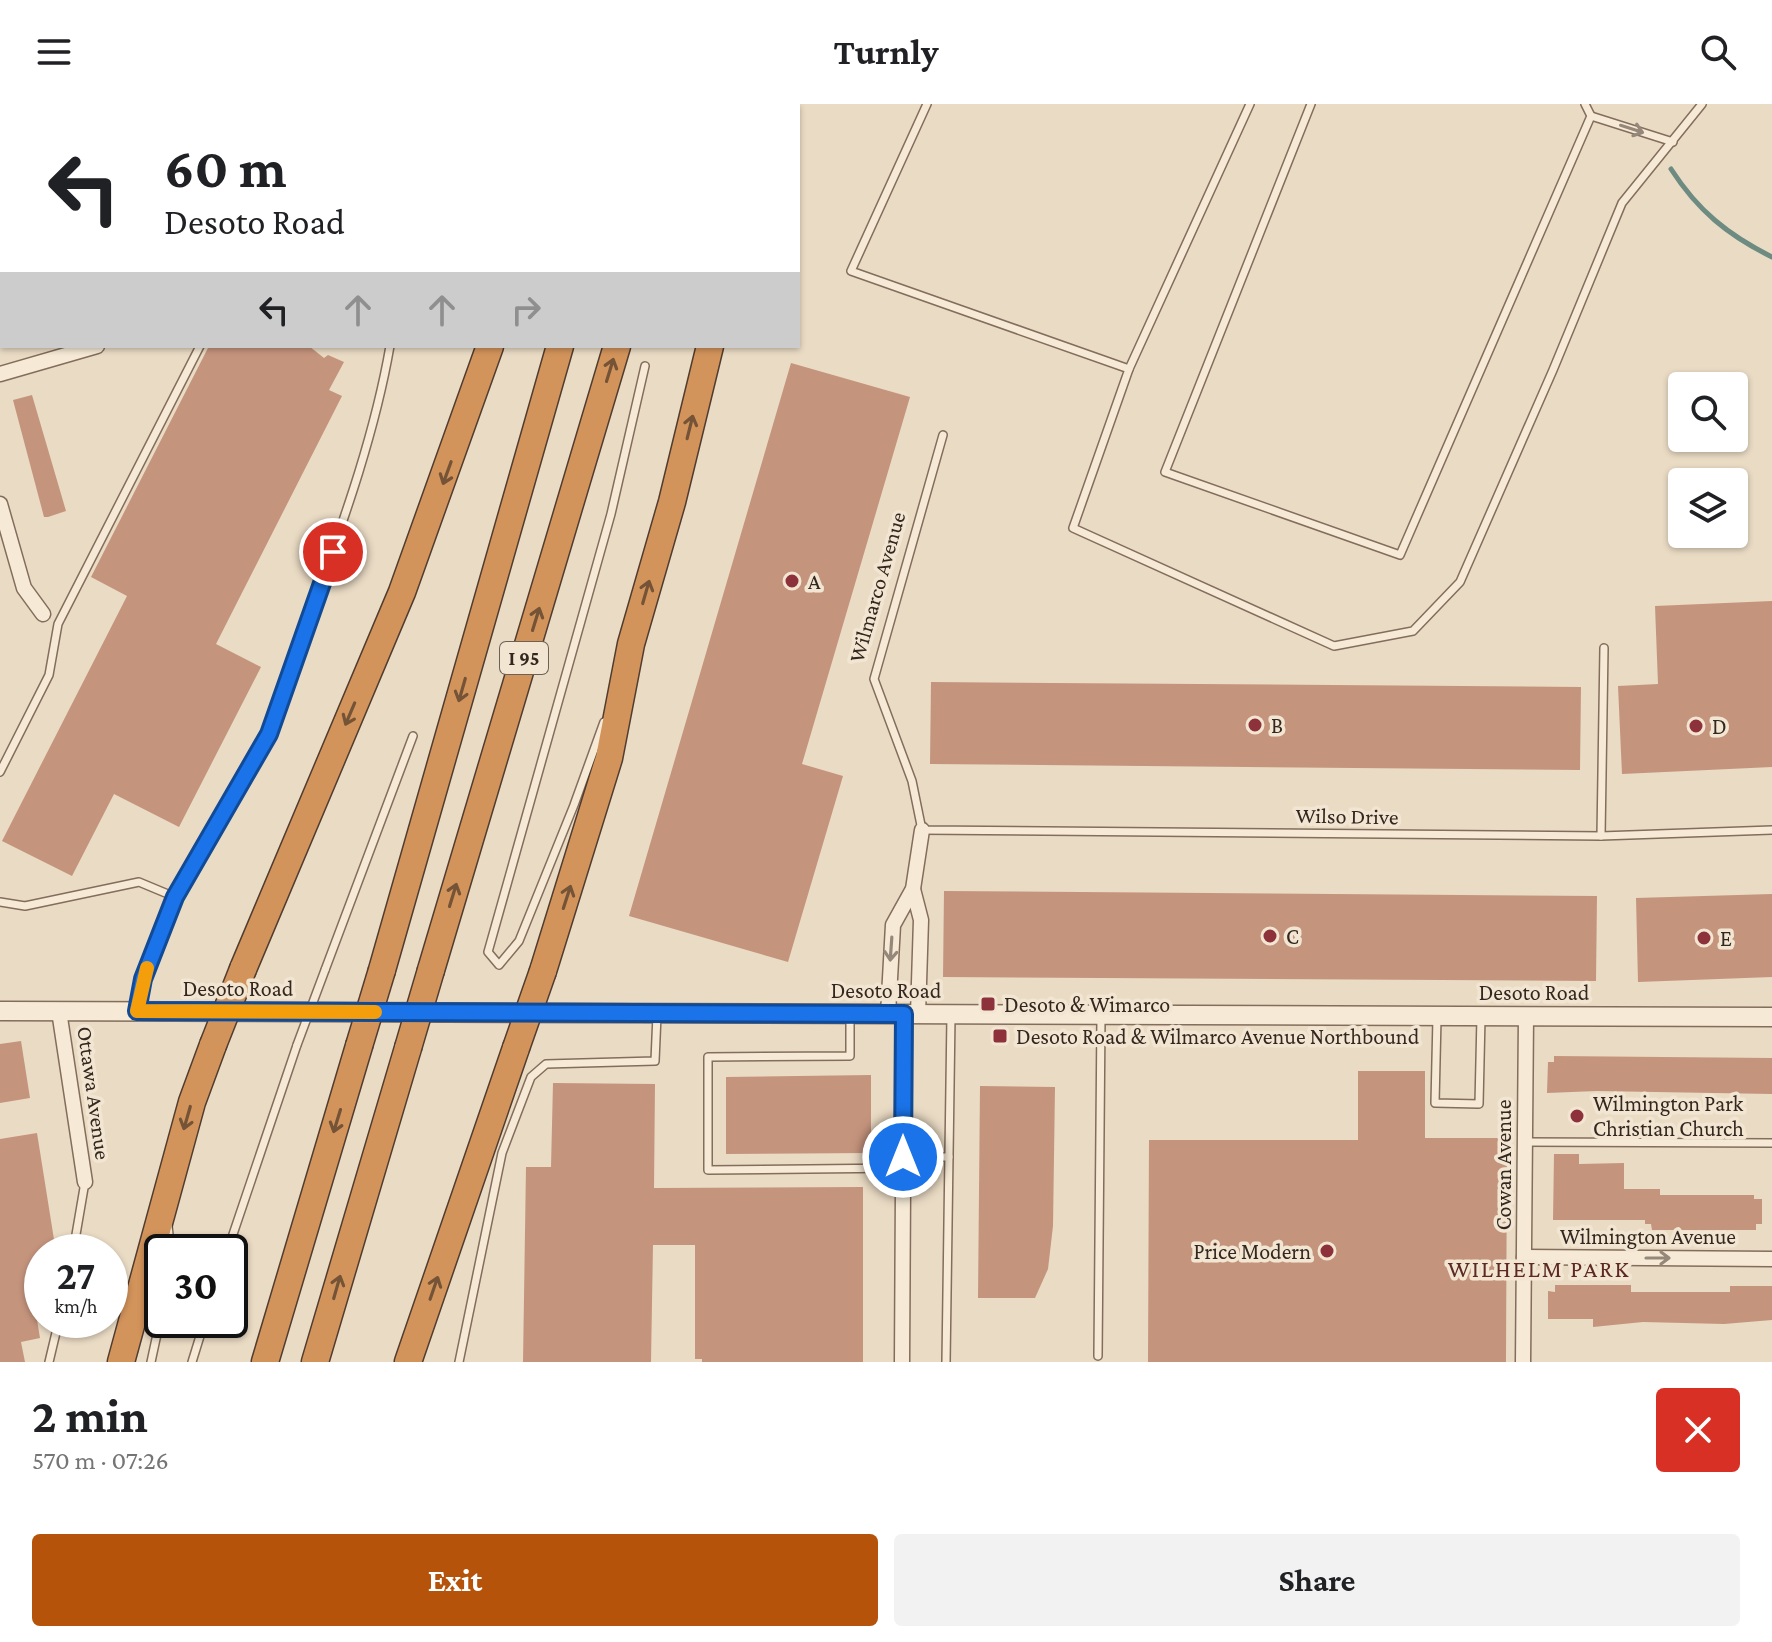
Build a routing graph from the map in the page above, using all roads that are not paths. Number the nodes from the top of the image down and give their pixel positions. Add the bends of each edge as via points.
1 (927, 104) edge
2 (1250, 104) edge
3 (1311, 104) edge
4 (1585, 104) edge
5 (1702, 104) edge
6 (1591, 116) junction
7 (1673, 142) junction
8 (90, 348) edge
9 (199, 348) edge
10 (390, 348) edge
11 (487, 348) edge
12 (559, 348) edge
13 (616, 348) edge
14 (710, 348) edge
15 (645, 366) dead end
16 (1129, 369) junction
17 (0, 374) edge
18 (943, 435) dead end
19 (0, 504) edge
20 (43, 614) joint
21 (58, 624) junction
22 (631, 644) junction
23 (1604, 648) dead end
24 (610, 703) dead end
25 (605, 717) dead end
26 (413, 736) dead end
27 (0, 772) edge
28 (922, 830) junction
29 (1772, 830) edge
30 (1601, 836) junction
31 (913, 889) junction
32 (175, 897) junction
33 (0, 902) edge
34 (0, 1011) edge
35 (59, 1011) junction
36 (137, 1011) junction
37 (657, 1013) junction
38 (850, 1014) junction
39 (903, 1014) junction
40 (951, 1014) junction
41 (1101, 1015) junction
42 (1437, 1016) junction
43 (1481, 1016) junction
44 (1526, 1016) junction
45 (1772, 1017) edge
46 (1525, 1142) junction
47 (1772, 1143) edge
48 (949, 1157) junction
49 (903, 1163) junction
50 (85, 1182) joint
51 (164, 1200) junction
52 (76, 1234) edge
53 (169, 1234) edge
54 (233, 1234) edge
55 (1524, 1257) junction
56 (1772, 1259) edge
57 (55, 1338) edge
58 (156, 1338) edge
59 (199, 1338) edge
60 (1098, 1356) dead end
61 (49, 1362) edge
62 (121, 1362) edge
63 (151, 1362) edge
64 (192, 1362) edge
65 (265, 1362) edge
66 (315, 1362) edge
67 (408, 1362) edge
68 (459, 1362) edge
69 (902, 1362) edge
70 (946, 1362) edge
71 (1523, 1362) edge

1 - 16 lane via 851,271
2 - 16 lane
3 - 6 lane via 1165,472 1400,555
4 - 6 lane
5 - 7 lane
6 -> 7 lane
7 - 16 lane via 1622,203 1460,582 1413,631 1334,646 1073,528
8 - 17 street
9 - 21 lane
10 - 32 lane via 343,526 269,734
11 -> 51 highway, bridge via 402,592 213,1045
12 -> 65 highway, I 95, bridge
66 -> 13 highway, I 95, bridge
22 -> 14 highway
15 - 25 lane via 611,514 488,952 499,965 519,941
18 - 28 lane, Wilmarco Avenue via 874,679 912,781
19 - 20 street via 24,588
20 - 21 lane
21 - 27 lane via 49,675
22 - 24 lane
67 -> 22 highway, bridge via 543,971 609,758
23 - 30 lane
26 - 54 lane, bridge via 297,1045
28 - 30 lane, Wilso Drive
28 - 31 street, Wilmarco Avenue
29 - 30 lane, Wilso Drive
31 - 39 street, Wilmarco Avenue via 921,920
31 -> 39 street, Wilmarco Avenue via 893,925
32 - 33 lane via 139,882 25,906
32 - 36 lane via 143,979
34 - 35 street, Desoto Road
35 - 36 street, Desoto Road
35 - 50 street, Ottawa Avenue
36 - 37 street, Desoto Road
37 - 38 street, Desoto Road
37 - 68 lane via 655,1061 546,1064 531,1077 502,1153
38 - 39 street, Desoto Road
38 - 49 lane via 850,1056 708,1057 708,1170
39 - 40 street, Desoto Road
39 - 49 street, Wilmarco Avenue
40 - 41 street, Desoto Road
40 - 48 lane
41 - 42 street, Desoto Road
41 - 60 lane
42 - 43 street, Desoto Road
42 - 43 lane via 1435,1103 1479,1104
43 - 44 street, Desoto Road
44 - 45 street, Desoto Road
44 - 46 street, Cowan Avenue
46 - 47 lane
46 - 55 street, Cowan Avenue
48 - 49 lane
48 - 70 lane
49 - 69 street, Wilmarco Avenue
50 - 52 lane
51 - 53 lane
51 - 62 highway
55 -> 56 street, Wilmington Avenue
55 - 71 street, Cowan Avenue
57 - 61 lane
58 - 63 lane
59 - 64 lane

